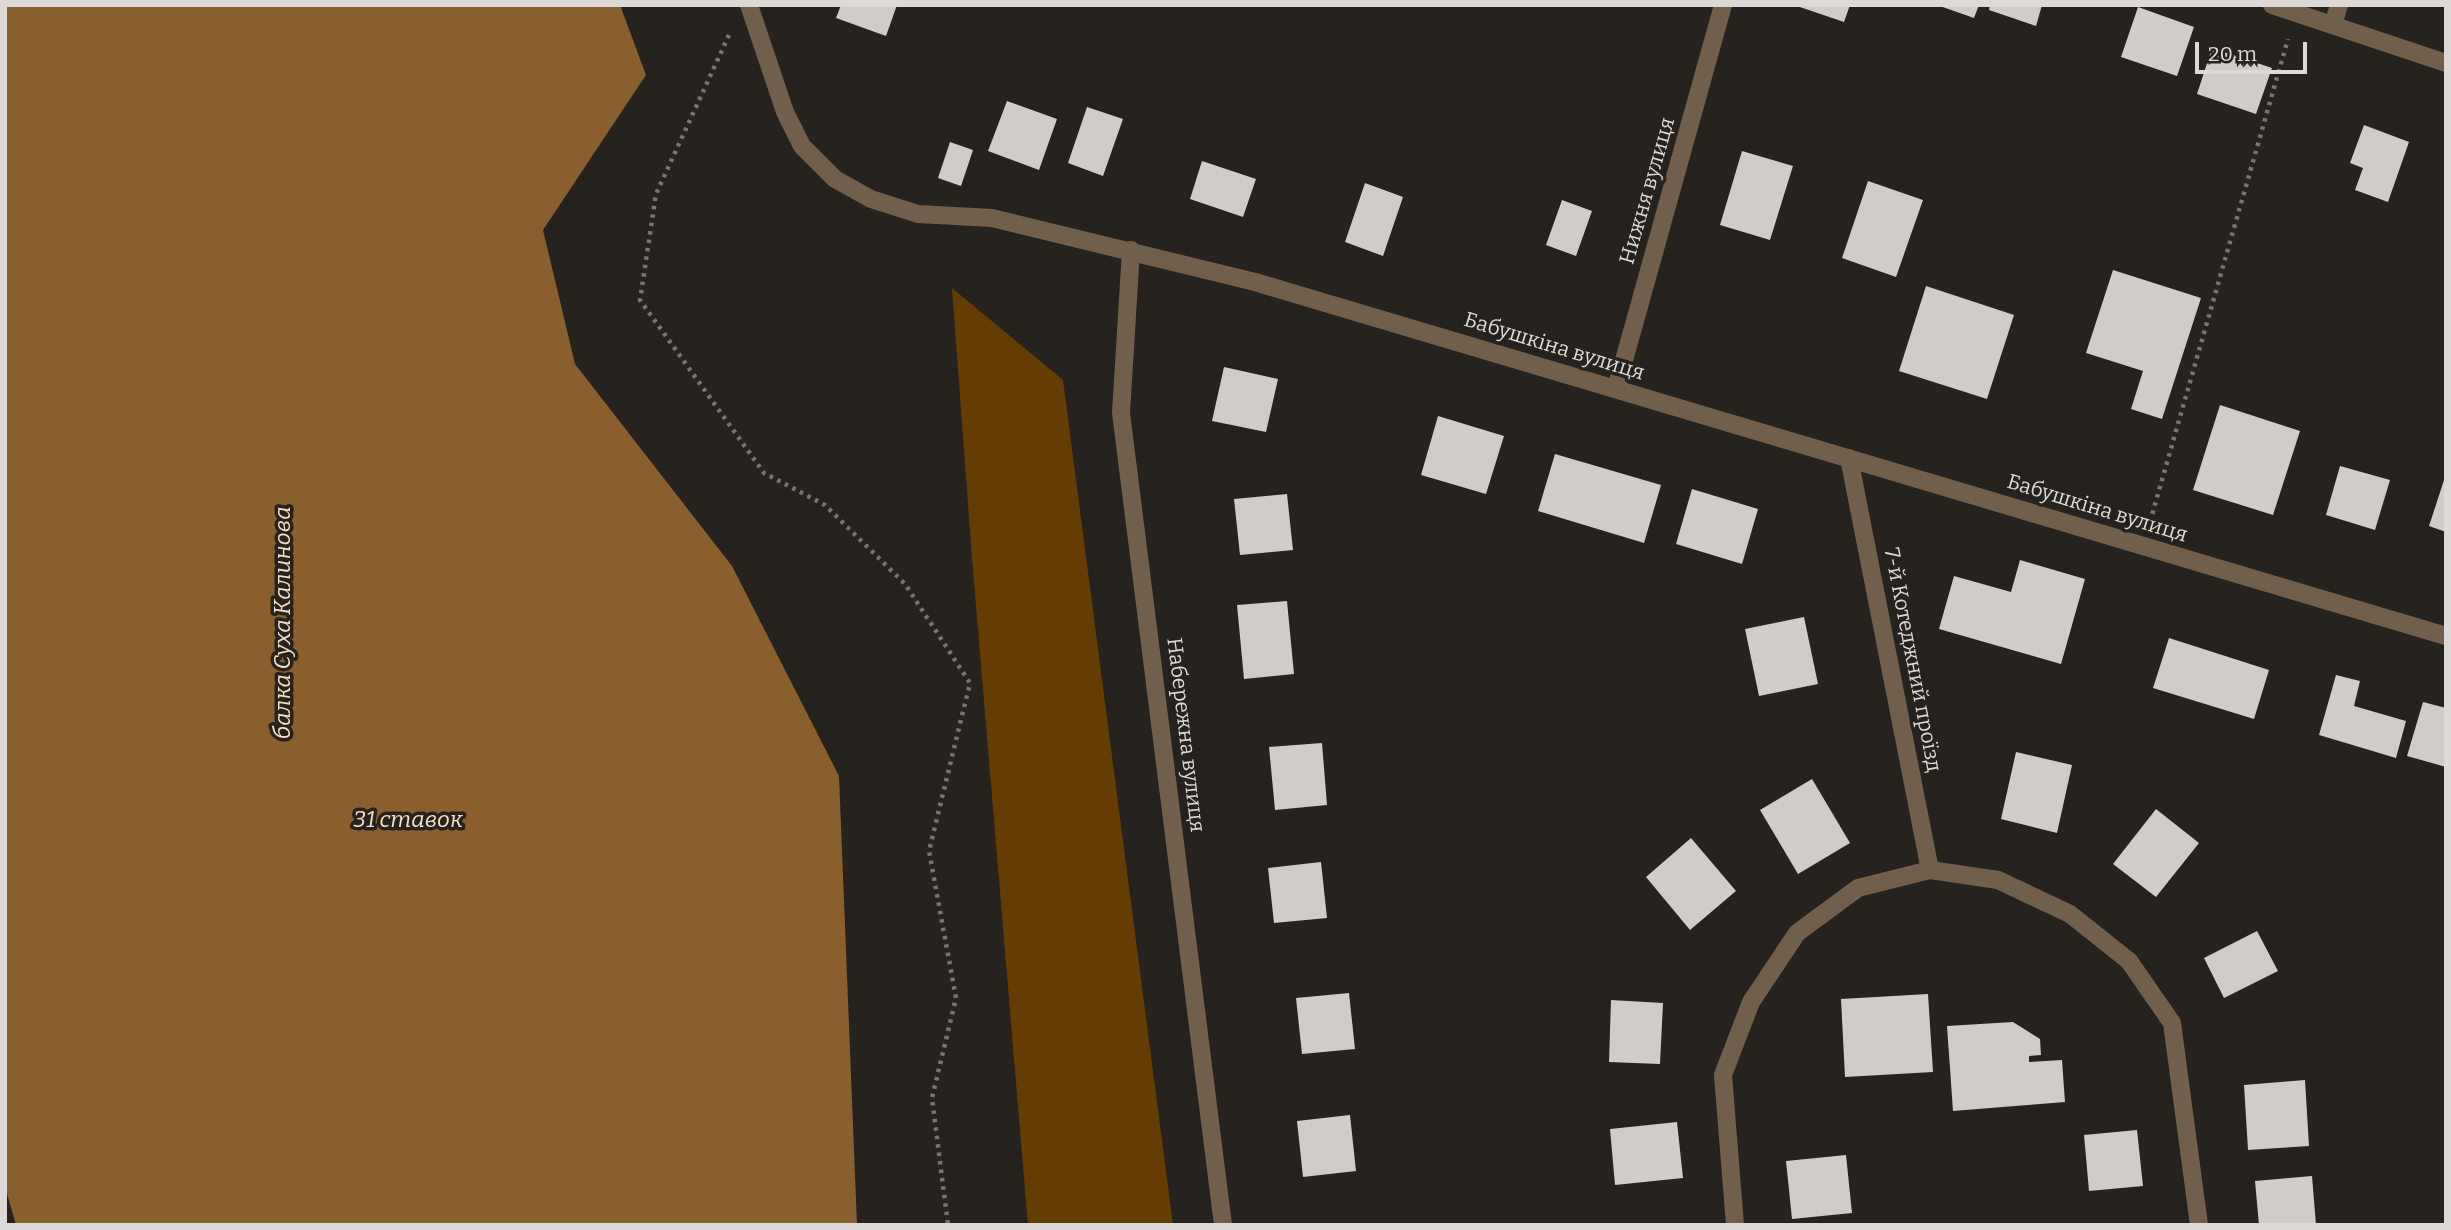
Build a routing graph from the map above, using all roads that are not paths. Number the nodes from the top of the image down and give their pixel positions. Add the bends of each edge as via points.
1 (749, 5) edge
2 (1723, 5) edge
3 (2272, 5) edge
4 (2339, 5) edge
5 (2333, 25) junction
6 (2446, 63) edge
7 (1130, 250) junction
8 (1616, 389) junction
9 (1849, 458) junction
10 (2446, 636) edge
11 (1930, 870) junction
12 (1223, 1225) edge
13 (1735, 1225) edge
14 (2199, 1225) edge

1 - 7 street, Бабушкіна вулиця via 785,112 802,146 835,179 871,199 918,214 992,218
2 - 8 street, Нижня вулиця
3 - 5 street
4 - 5 street
5 - 6 street
7 - 8 street, Бабушкіна вулиця via 1255,282
7 - 12 street, Набережна вулиця via 1121,413
8 - 9 street, Бабушкіна вулиця
9 - 10 street, Бабушкіна вулиця
9 - 11 street, 7-й Котеджний проїзд
11 - 13 street via 1858,887 1797,933 1751,1002 1723,1075
11 - 14 street via 1998,880 2070,914 2129,961 2172,1023

